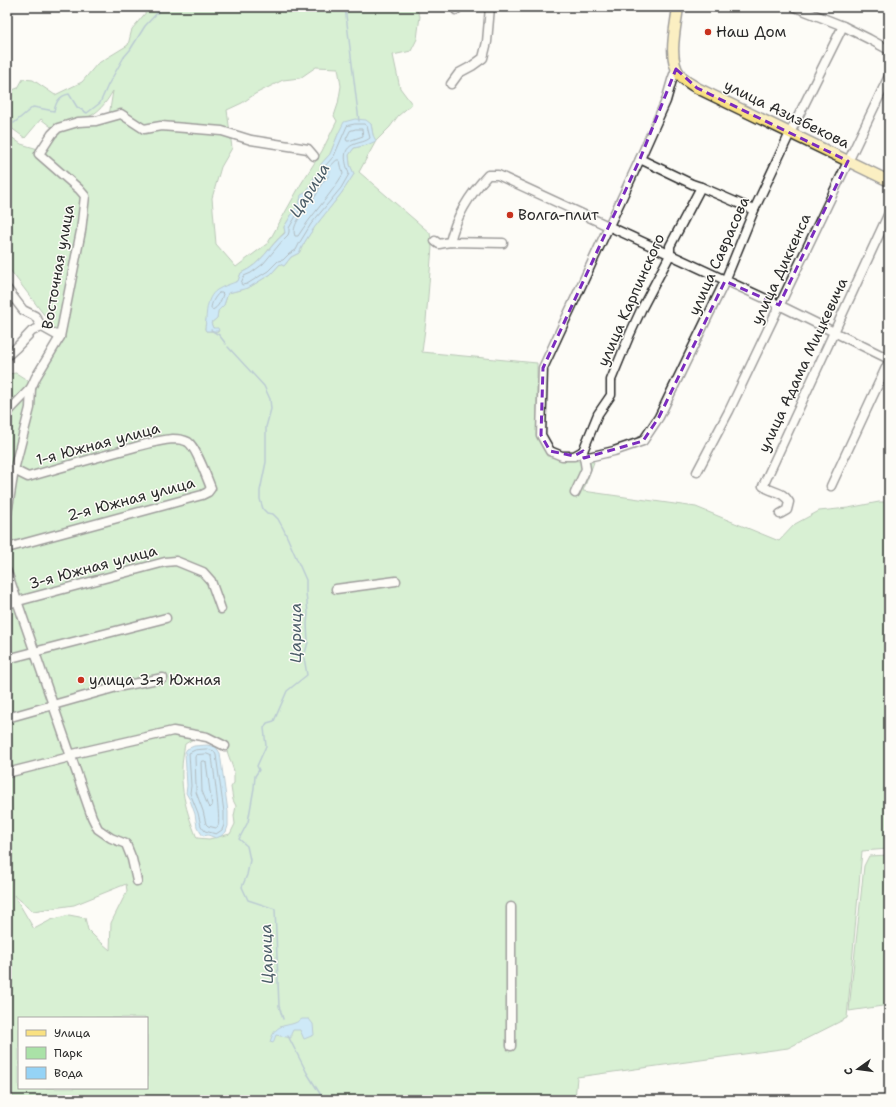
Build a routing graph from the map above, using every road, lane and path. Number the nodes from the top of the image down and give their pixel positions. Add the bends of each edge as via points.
1 (490, 7) edge
2 (678, 7) edge
3 (795, 7) edge
4 (843, 26) junction
5 (889, 50) edge
6 (676, 69) junction
7 (889, 76) edge
8 (451, 84) dead end
9 (790, 133) junction
10 (314, 156) dead end
11 (640, 159) junction
12 (848, 161) junction
13 (889, 181) edge
14 (701, 187) junction
15 (754, 210) junction
16 (889, 213) edge
17 (609, 227) junction
18 (435, 241) dead end
19 (450, 242) junction
20 (503, 243) dead end
21 (670, 255) junction
22 (725, 281) junction
23 (7, 290) edge
24 (779, 306) junction
25 (42, 327) junction
26 (834, 333) junction
27 (60, 337) junction
28 (7, 356) edge
29 (889, 360) edge
30 (31, 388) junction
31 (7, 413) edge
32 (189, 442) joint
33 (583, 454) junction
34 (14, 470) junction
35 (697, 472) dead end
36 (831, 486) dead end
37 (575, 493) dead end
38 (9, 495) edge
39 (7, 513) edge
40 (780, 514) dead end
41 (7, 548) edge
42 (7, 572) edge
43 (396, 581) dead end
44 (336, 589) dead end
45 (17, 602) junction
46 (7, 604) edge
47 (222, 609) dead end
48 (166, 618) dead end
49 (35, 652) junction
50 (7, 659) edge
51 (164, 678) dead end
52 (52, 705) junction
53 (7, 718) edge
54 (225, 746) dead end
55 (70, 757) junction
56 (7, 773) edge
57 (137, 881) dead end
58 (511, 908) dead end
59 (511, 1046) dead end

1 - 8 street via 483,58 459,73
2 - 6 main road via 673,51
3 - 4 street
4 - 5 street
4 - 9 street, улица Саврасова
6 - 9 main road, улица Азизбекова via 680,76 697,88
6 - 11 street, улица Саврасова via 666,101
7 - 12 street, улица Диккенса
9 - 12 main road, улица Азизбекова
9 - 15 street, улица Саврасова
10 - 27 street, Восточная улица via 308,149 251,140 222,131 161,126 144,130 121,114 58,128 39,154 85,196 81,231
11 - 14 street
11 - 17 street, улица Саврасова
12 - 13 main road, улица Азизбекова
12 - 24 street, улица Диккенса
14 - 15 street
14 - 21 street, улица Карпинского via 670,246
15 - 22 street, улица Саврасова
16 - 26 street, улица Адама Мицкевича
17 - 19 street via 498,175 488,175 462,210
17 - 21 street
17 - 33 street, улица Саврасова via 543,368 541,435 550,451 562,456
18 - 19 street via 439,244
19 - 20 street
21 - 22 street
21 - 33 street, улица Карпинского via 630,334 611,380 611,395 598,414
22 - 24 street
22 - 33 street, улица Саврасова via 659,417 643,441 614,451
23 - 25 street via 22,310 34,316
24 - 26 street
24 - 35 street, улица Диккенса
25 - 27 street
25 - 28 street via 32,331
26 - 29 street
26 - 40 street, улица Адама Мицкевича via 763,486 786,496 789,502 787,510
27 - 30 street, Восточная улица
29 - 36 street
30 - 31 street, Восточная улица
30 - 34 street via 30,408
32 - 34 street, 1-я Южная улица via 174,439 154,442 28,477
32 - 41 street, 2-я Южная улица via 205,472 211,488 208,492
33 - 37 street, улица Карпинского via 586,469
34 - 38 street
38 - 39 street
42 - 45 street
43 - 44 street
45 - 46 street, 3-я Южная улица
45 - 47 street, 3-я Южная улица via 164,562 176,561 203,572 211,580
45 - 49 street
48 - 49 street
49 - 50 street
49 - 52 street
51 - 52 street via 117,687
52 - 53 street
52 - 55 street
54 - 55 street via 207,737 173,731 73,754
55 - 56 street
55 - 57 street via 98,829 126,844
58 - 59 street

